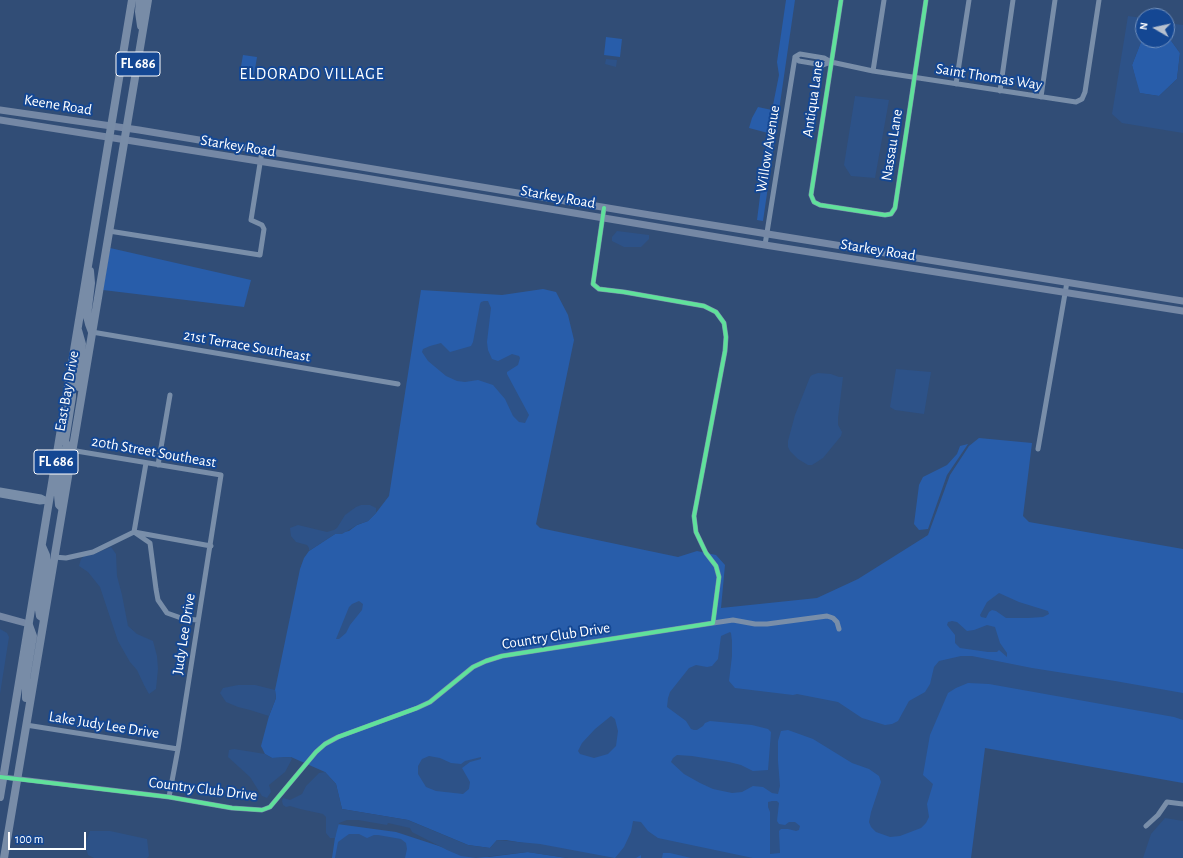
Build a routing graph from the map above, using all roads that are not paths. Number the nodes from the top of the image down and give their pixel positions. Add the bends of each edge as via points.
1 (132, 0) edge
2 (140, 0) edge
3 (148, 0) edge
4 (841, 0) edge
5 (884, 0) edge
6 (926, 0) edge
7 (969, 0) edge
8 (1013, 0) edge
9 (1055, 0) edge
10 (1099, 0) edge
11 (142, 32) junction
12 (795, 57) joint
13 (831, 62) junction
14 (873, 71) junction
15 (914, 77) junction
16 (956, 84) junction
17 (1000, 90) junction
18 (1040, 97) junction
19 (0, 110) edge
20 (0, 120) edge
21 (112, 127) junction
22 (127, 129) junction
23 (110, 138) junction
24 (125, 141) junction
25 (262, 151) junction
26 (260, 162) junction
27 (814, 202) joint
28 (604, 208) junction
29 (603, 218) junction
30 (109, 232) junction
31 (766, 234) junction
32 (765, 245) junction
33 (89, 260) junction
34 (1067, 282) junction
35 (1065, 293) junction
36 (1183, 301) edge
37 (1183, 311) edge
38 (78, 328) junction
39 (92, 332) junction
40 (69, 381) junction
41 (398, 384) dead end
42 (170, 395) dead end
43 (80, 396) junction
44 (58, 448) junction
45 (1038, 449) dead end
46 (71, 450) junction
47 (146, 463) junction
48 (158, 465) junction
49 (221, 475) joint
50 (0, 490) edge
51 (0, 495) edge
52 (49, 501) junction
53 (62, 508) junction
54 (134, 532) junction
55 (42, 545) junction
56 (211, 546) junction
57 (54, 556) junction
58 (0, 616) edge
59 (43, 618) junction
60 (198, 620) junction
61 (713, 623) junction
62 (29, 624) junction
63 (839, 629) dead end
64 (17, 693) junction
65 (28, 708) junction
66 (26, 725) junction
67 (178, 749) junction
68 (2, 777) edge
69 (17, 779) junction
70 (0, 797) edge
71 (170, 797) junction
72 (1183, 804) edge
73 (1146, 826) dead end
74 (4, 858) edge

1 - 21 main road, East Bay Drive / FL 686
2 - 11 main road
3 - 11 main road, East Bay Drive / FL 686
4 - 13 street, Antiqua Lane
5 - 14 street
6 - 15 street, Nassau Lane
7 - 16 street
8 - 17 street
9 - 18 street
10 - 18 street, Saint Thomas Way via 1082,100 1076,102
11 - 22 main road, East Bay Drive / FL 686
12 - 13 street, Saint Thomas Way via 799,61 823,65
12 - 31 street, Willow Avenue
13 - 14 street, Saint Thomas Way
13 - 27 street, Antiqua Lane via 811,195
14 - 15 street, Saint Thomas Way
15 - 16 street, Saint Thomas Way
15 - 27 street, Nassau Lane via 891,214 820,205
16 - 17 street, Saint Thomas Way
17 - 18 street, Saint Thomas Way
19 - 21 main road, Keene Road
20 - 23 main road, Starkey Road
21 - 22 main road, Starkey Road
21 - 23 main road, East Bay Drive / FL 686
22 - 24 main road, East Bay Drive / FL 686
22 - 25 main road, Starkey Road
23 - 24 main road, Starkey Road
23 - 33 main road, East Bay Drive / FL 686
24 - 26 main road, Starkey Road
24 - 30 main road, East Bay Drive / FL 686
25 - 26 street
25 - 28 main road, Starkey Road
26 - 29 main road, Starkey Road
26 - 30 street via 251,220 262,225 264,229 260,256
28 - 29 street
28 - 31 main road, Starkey Road
29 - 32 main road, Starkey Road
29 - 61 street via 593,284 599,289 704,306 716,312 724,323 725,352 694,516 696,532 706,553 716,566 719,577
30 - 39 main road, East Bay Drive / FL 686
31 - 32 street, Willow Avenue
31 - 34 main road, Starkey Road
32 - 35 main road, Starkey Road
33 - 38 main road, East Bay Drive / FL 686
33 - 39 main road via 92,283 87,316
34 - 35 street
34 - 36 main road, Starkey Road
35 - 37 main road, Starkey Road
35 - 45 street
38 - 40 main road, East Bay Drive / FL 686
38 - 43 main road via 82,344 78,373
39 - 41 street, 21st Terrace Southeast
39 - 43 main road, East Bay Drive / FL 686
40 - 44 main road, East Bay Drive / FL 686
40 - 46 main road via 72,386 72,397 65,443
42 - 48 street
43 - 46 main road, East Bay Drive / FL 686
44 - 46 street, 20th Street Southeast
44 - 52 main road, East Bay Drive / FL 686
44 - 53 main road via 64,458 58,495
46 - 47 street, 20th Street Southeast
46 - 53 main road, East Bay Drive / FL 686
47 - 48 street, 20th Street Southeast
47 - 54 street
48 - 49 street, 20th Street Southeast
49 - 56 street, Judy Lee Drive
50 - 52 street via 41,497
51 - 52 street via 40,502
52 - 55 main road, East Bay Drive / FL 686
53 - 57 main road, East Bay Drive / FL 686
54 - 56 street
54 - 57 street via 93,552 66,558
54 - 60 street via 150,543 158,600 167,613 184,619
55 - 59 main road via 46,562 39,610
55 - 62 main road, East Bay Drive / FL 686
56 - 60 street, Judy Lee Drive
57 - 59 main road, East Bay Drive / FL 686
58 - 62 main road
59 - 65 main road, East Bay Drive / FL 686
60 - 67 street, Judy Lee Drive
61 - 63 street, Country Club Drive via 733,620 767,624 827,616 837,622
61 - 71 street, Country Club Drive via 502,656 486,661 473,667 430,702 325,744 270,807 262,810 232,808
62 - 64 main road, East Bay Drive / FL 686
62 - 65 main road via 33,636 26,684
64 - 68 main road, East Bay Drive / FL 686
64 - 69 main road via 21,705 10,765
65 - 66 main road, East Bay Drive / FL 686
66 - 67 street, Lake Judy Lee Drive
66 - 69 main road, East Bay Drive / FL 686
67 - 71 street, Judy Lee Drive
68 - 69 street, Country Club Drive
68 - 70 main road, East Bay Drive / FL 686
69 - 71 street, Country Club Drive
69 - 74 main road, East Bay Drive / FL 686
72 - 73 street via 1167,802 1158,816

